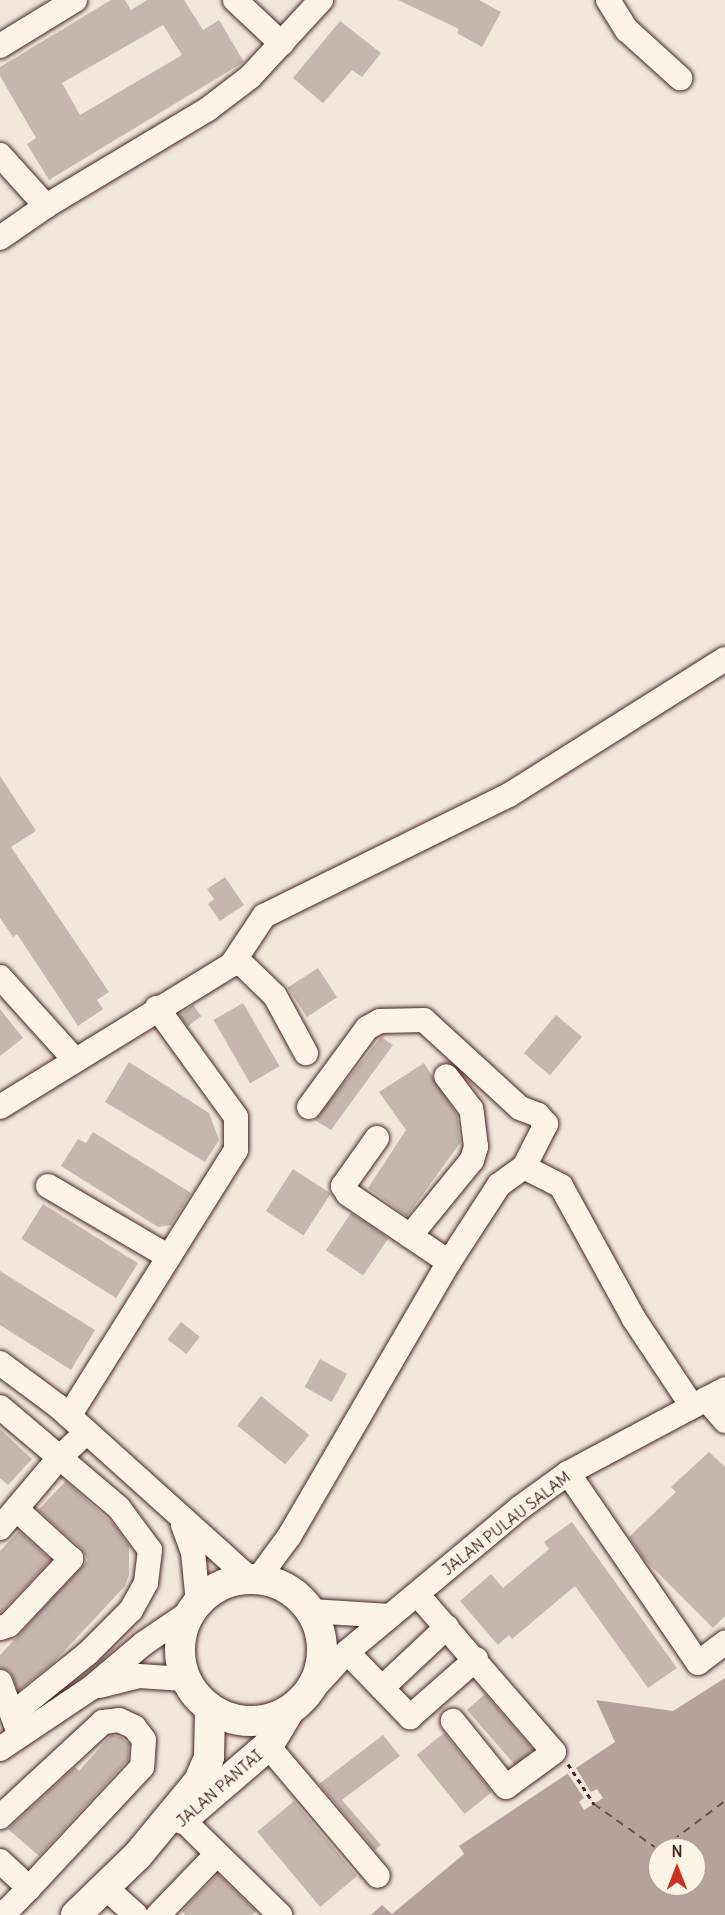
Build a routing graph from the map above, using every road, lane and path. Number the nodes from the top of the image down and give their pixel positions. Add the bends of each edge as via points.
1 (75, 0) edge
2 (235, 0) edge
3 (321, 0) edge
4 (608, 0) edge
5 (282, 44) junction
6 (0, 46) edge
7 (680, 78) dead end
8 (0, 155) edge
9 (46, 206) junction
10 (0, 238) edge
11 (725, 658) edge
12 (232, 964) junction
13 (0, 977) edge
14 (157, 1008) junction
15 (306, 1053) dead end
16 (75, 1060) junction
17 (446, 1076) dead end
18 (0, 1107) edge
19 (309, 1107) dead end
20 (377, 1138) dead end
21 (524, 1167) junction
22 (48, 1186) dead end
23 (410, 1236) junction
24 (169, 1257) junction
25 (449, 1262) junction
26 (0, 1363) edge
27 (708, 1398) edge
28 (0, 1407) edge
29 (69, 1416) junction
30 (725, 1421) edge
31 (87, 1432) junction
32 (59, 1458) junction
33 (568, 1473) junction
34 (16, 1509) junction
35 (181, 1520) junction
36 (0, 1528) edge
37 (253, 1579) junction
38 (417, 1594) junction
39 (194, 1607) junction
40 (311, 1611) junction
41 (390, 1616) junction
42 (447, 1627) junction
43 (0, 1628) edge
44 (725, 1643) edge
45 (347, 1652) junction
46 (476, 1659) junction
47 (185, 1679) junction
48 (0, 1682) edge
49 (91, 1688) junction
50 (382, 1688) junction
51 (311, 1690) junction
52 (71, 1702) junction
53 (210, 1708) junction
54 (289, 1711) junction
55 (453, 1721) dead end
56 (93, 1731) junction
57 (10, 1733) edge
58 (267, 1746) junction
59 (554, 1752) junction
60 (594, 1804) dead end
61 (0, 1817) edge
62 (183, 1820) junction
63 (217, 1854) junction
64 (138, 1855) junction
65 (0, 1861) edge
66 (378, 1876) dead end
67 (29, 1888) junction
68 (106, 1888) junction
69 (3, 1915) edge
70 (76, 1915) edge
71 (136, 1915) edge
72 (158, 1915) edge
73 (280, 1915) edge

1 - 6 street
2 - 5 street
3 - 5 street
4 - 7 street via 627,30
5 - 9 street via 250,77 208,109
8 - 9 street
9 - 10 street
11 - 12 street via 509,795 264,916
12 - 14 street
12 - 15 street via 241,963 275,996
13 - 16 street
14 - 16 street
14 - 24 street via 236,1117 238,1133 236,1150
16 - 18 street
17 - 23 street via 471,1109 476,1147 472,1160
19 - 21 street via 367,1028 380,1021 424,1020 440,1030 462,1058 520,1108 538,1115 546,1124
20 - 23 street via 343,1186 348,1194
21 - 25 street via 499,1185
21 - 27 street via 561,1186 634,1319
22 - 24 street
23 - 25 street
24 - 29 street
25 - 37 street via 290,1535
26 - 29 street
27 - 30 street
27 - 33 street, JALAN PULAU SALAM
28 - 32 street
29 - 31 street
31 - 32 street
31 - 35 street
32 - 34 street
32 - 57 street via 119,1508 150,1551 146,1583 131,1610
33 - 38 street, JALAN PULAU SALAM
33 - 44 street via 698,1664
34 - 36 street
34 - 43 street via 70,1559 9,1625
35 - 37 street
35 - 39 street via 193,1552
37 - 39 main road via 227,1583
37 - 40 main road via 274,1583 295,1594
38 - 41 street, JALAN PULAU SALAM
38 - 42 street
39 - 47 main road via 181,1633 179,1656
39 - 49 street
40 - 41 street
40 - 51 main road via 321,1633 322,1657
41 - 45 street, JALAN PULAU SALAM
42 - 46 street
42 - 50 street
45 - 50 street
45 - 51 street, JALAN PULAU SALAM
46 - 50 street via 410,1717
46 - 59 street
47 - 49 street via 140,1676
47 - 53 main road via 198,1699
48 - 57 street
49 - 52 street
51 - 54 main road
52 - 56 street
52 - 57 street
53 - 54 main road via 238,1721 262,1721
53 - 64 main road, JALAN PANTAI via 209,1757 199,1781
54 - 58 main road, JALAN PANTAI
55 - 59 street via 506,1787
56 - 61 street
56 - 67 street via 103,1722 119,1720 134,1727 144,1740 142,1767
58 - 62 main road, JALAN PANTAI
58 - 66 street
59 - 60 path via 560,1754
62 - 63 street
62 - 64 main road, JALAN PANTAI
63 - 72 street
63 - 73 street
64 - 68 main road, JALAN PANTAI
65 - 67 street
67 - 69 street
68 - 70 main road, JALAN PANTAI
68 - 71 street

